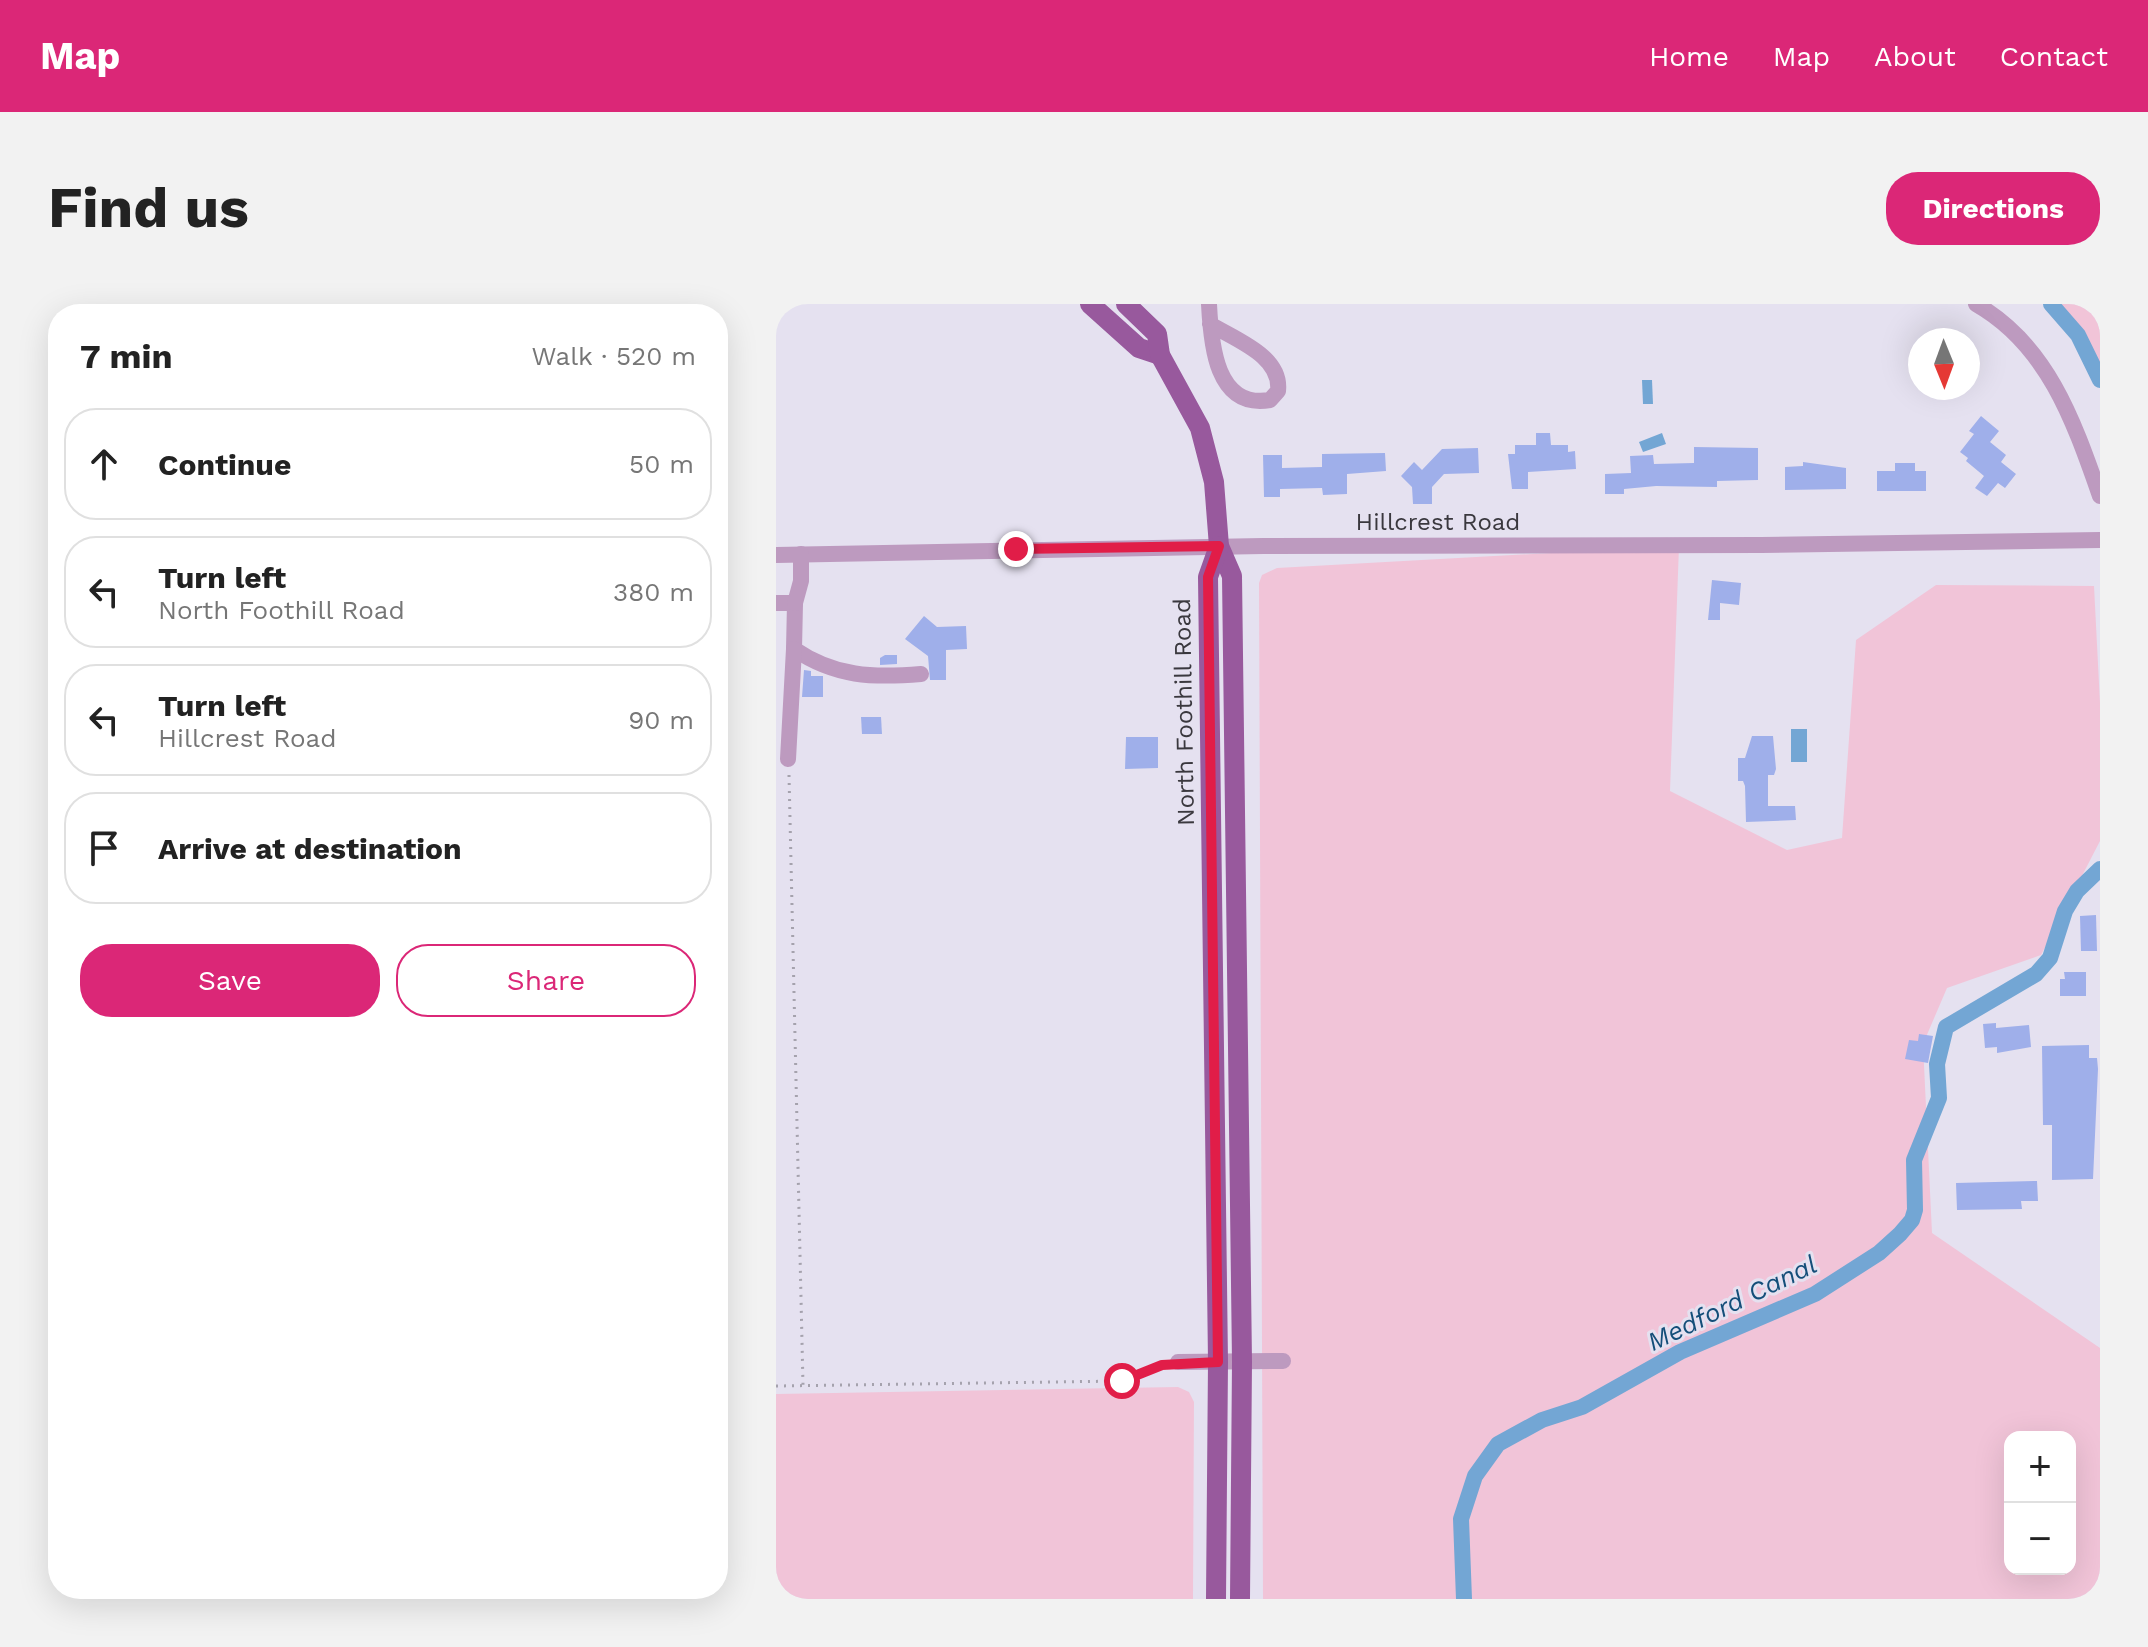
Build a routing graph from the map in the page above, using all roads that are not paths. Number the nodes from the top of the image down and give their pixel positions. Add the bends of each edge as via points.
1 (1090, 304) edge
2 (1126, 304) edge
3 (1209, 304) edge
4 (1976, 304) edge
5 (1210, 324) junction
6 (1160, 355) junction
7 (2100, 496) edge
8 (2100, 540) edge
9 (1219, 546) junction
10 (801, 554) junction
11 (776, 555) edge
12 (776, 603) edge
13 (795, 603) junction
14 (794, 649) junction
15 (921, 674) dead end
16 (788, 759) road end
17 (1283, 1361) dead end
18 (1178, 1362) road end
19 (1218, 1362) junction
20 (1242, 1362) junction
21 (1216, 1599) edge
22 (1240, 1599) edge

1 - 6 main road via 1139,348
2 - 6 main road via 1157,334
3 - 5 street
4 - 7 street via 2008,326 2050,375
5 - 5 street via 1227,388 1240,399 1270,400 1279,382 1267,359
6 - 9 main road via 1191,406 1205,443 1217,500
8 - 9 street, Hillcrest Road
9 - 10 street, Hillcrest Road
9 - 19 main road, North Foothill Road via 1208,577
9 - 20 main road, North Foothill Road via 1232,576
10 - 11 street, Hillcrest Road
10 - 13 street
12 - 13 street
13 - 14 street
14 - 15 street via 817,665 848,674
14 - 16 street
17 - 20 street
18 - 19 street
19 - 20 street
19 - 21 main road, North Foothill Road
20 - 22 main road, North Foothill Road

